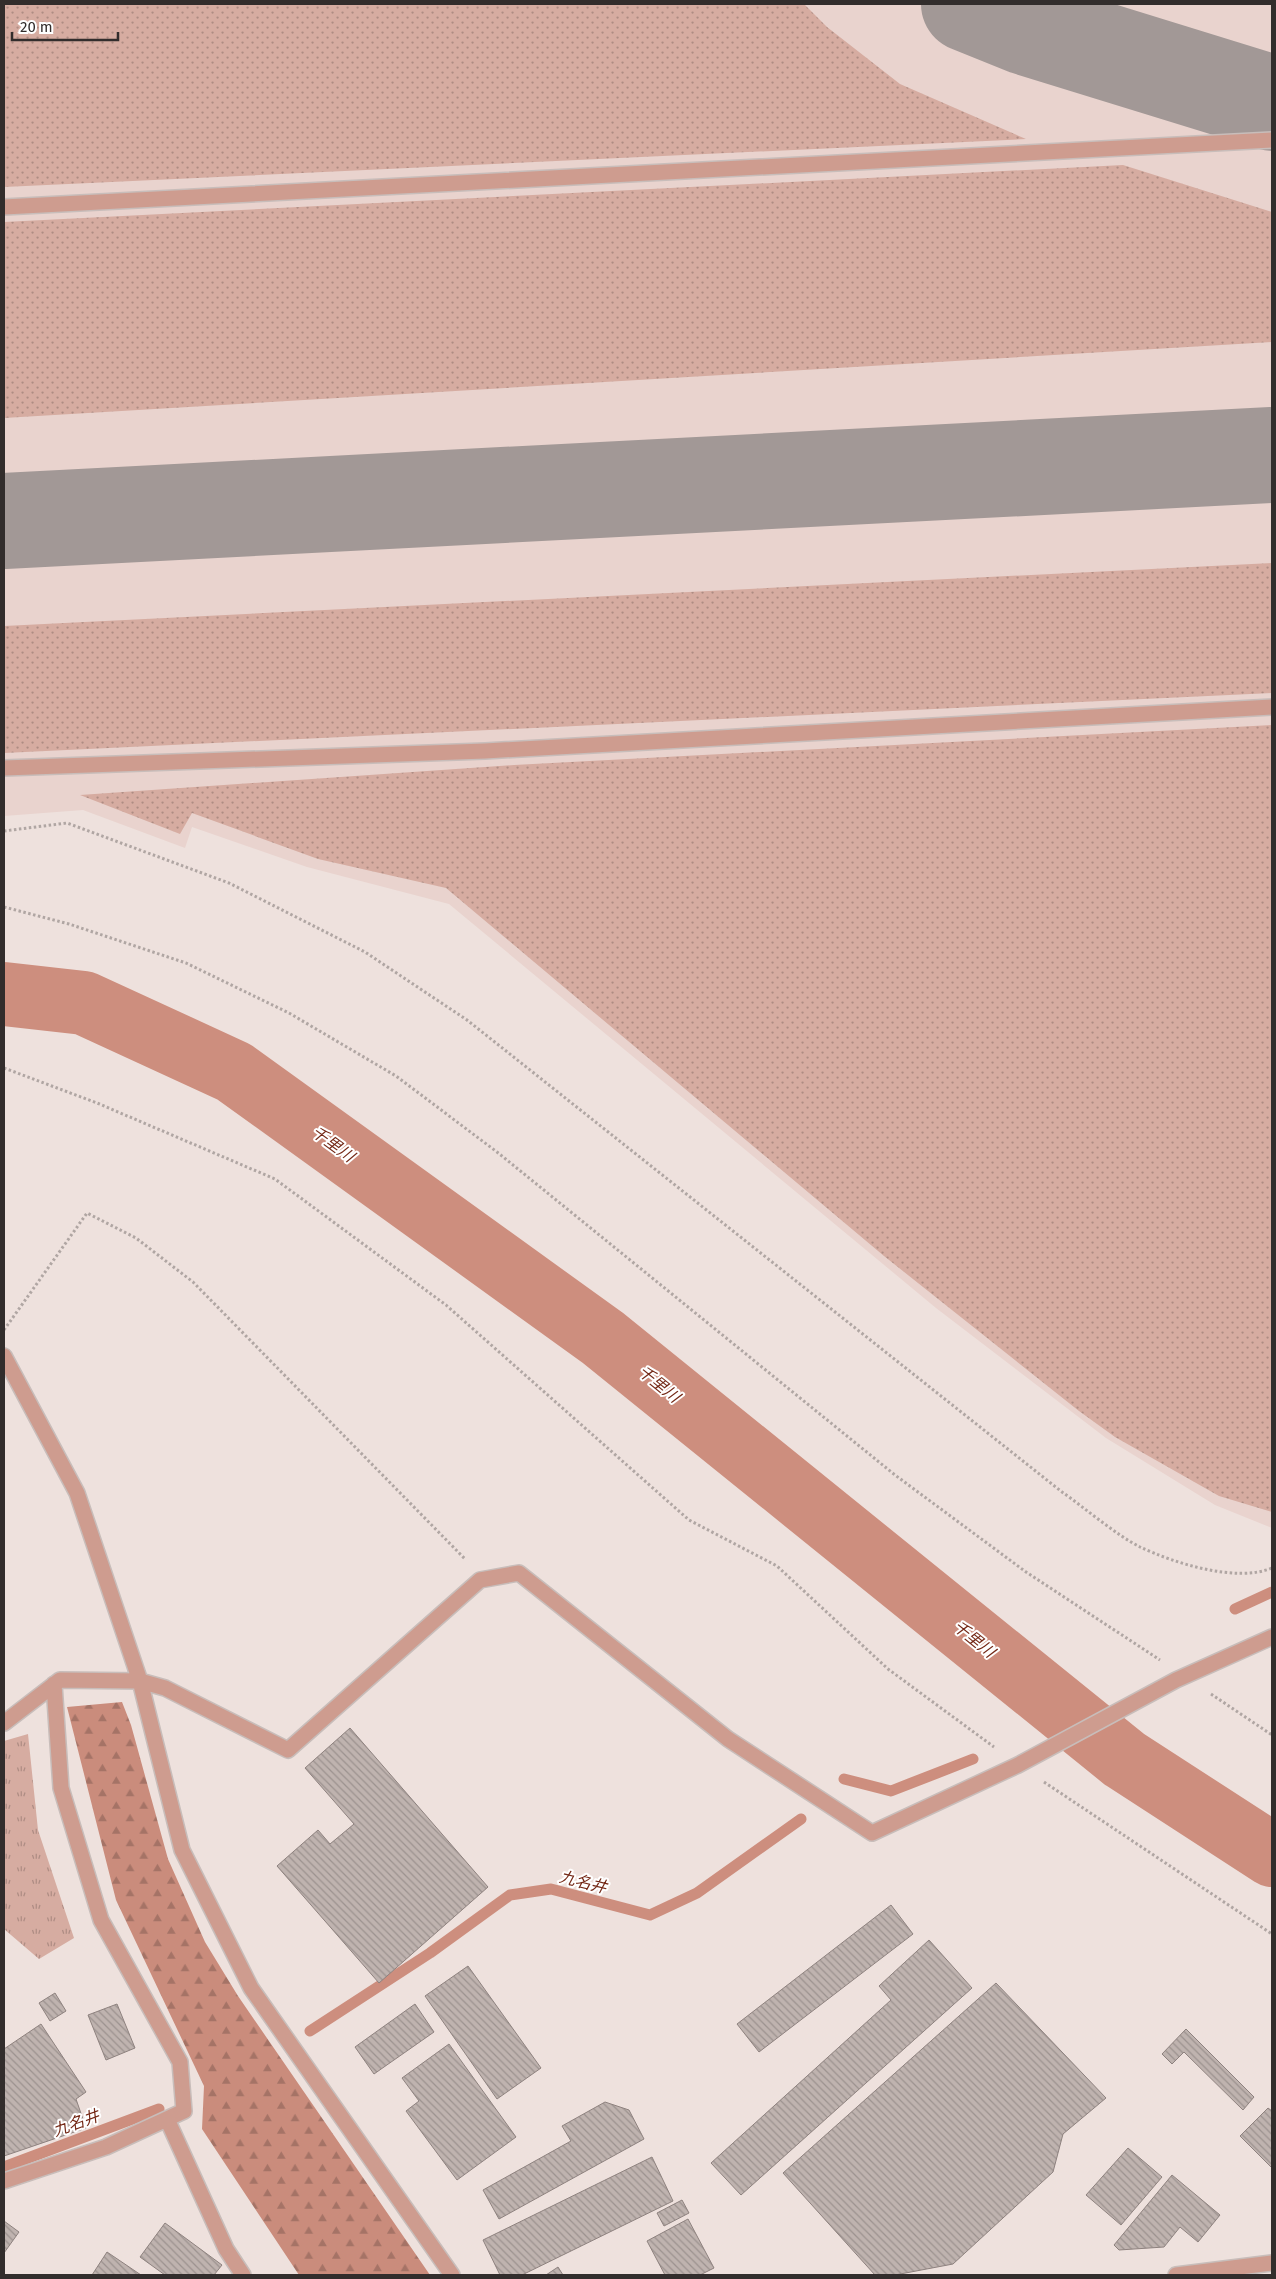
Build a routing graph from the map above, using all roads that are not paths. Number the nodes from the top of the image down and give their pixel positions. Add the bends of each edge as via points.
1 (1272, 140) edge
2 (4, 206) edge
3 (1272, 707) edge
4 (4, 768) edge
5 (4, 1356) edge
6 (1272, 1637) edge
7 (140, 1681) junction
8 (54, 1684) junction
9 (4, 1723) edge
10 (167, 2119) junction
11 (4, 2181) edge
12 (1272, 2263) edge
13 (243, 2275) edge
14 (452, 2275) edge
15 (1176, 2275) edge

1 - 2 street
3 - 4 street via 485,752
5 - 7 street via 77,1493
6 - 7 street via 1180,1678 1024,1762 872,1833 728,1739 519,1573 480,1580 288,1750 165,1688
7 - 8 street via 60,1680
7 - 14 street via 182,1850 251,1988
8 - 9 street
8 - 10 street via 61,1788 101,1920 180,2062 184,2111
10 - 11 street via 106,2147
10 - 13 street via 226,2249
12 - 15 street

